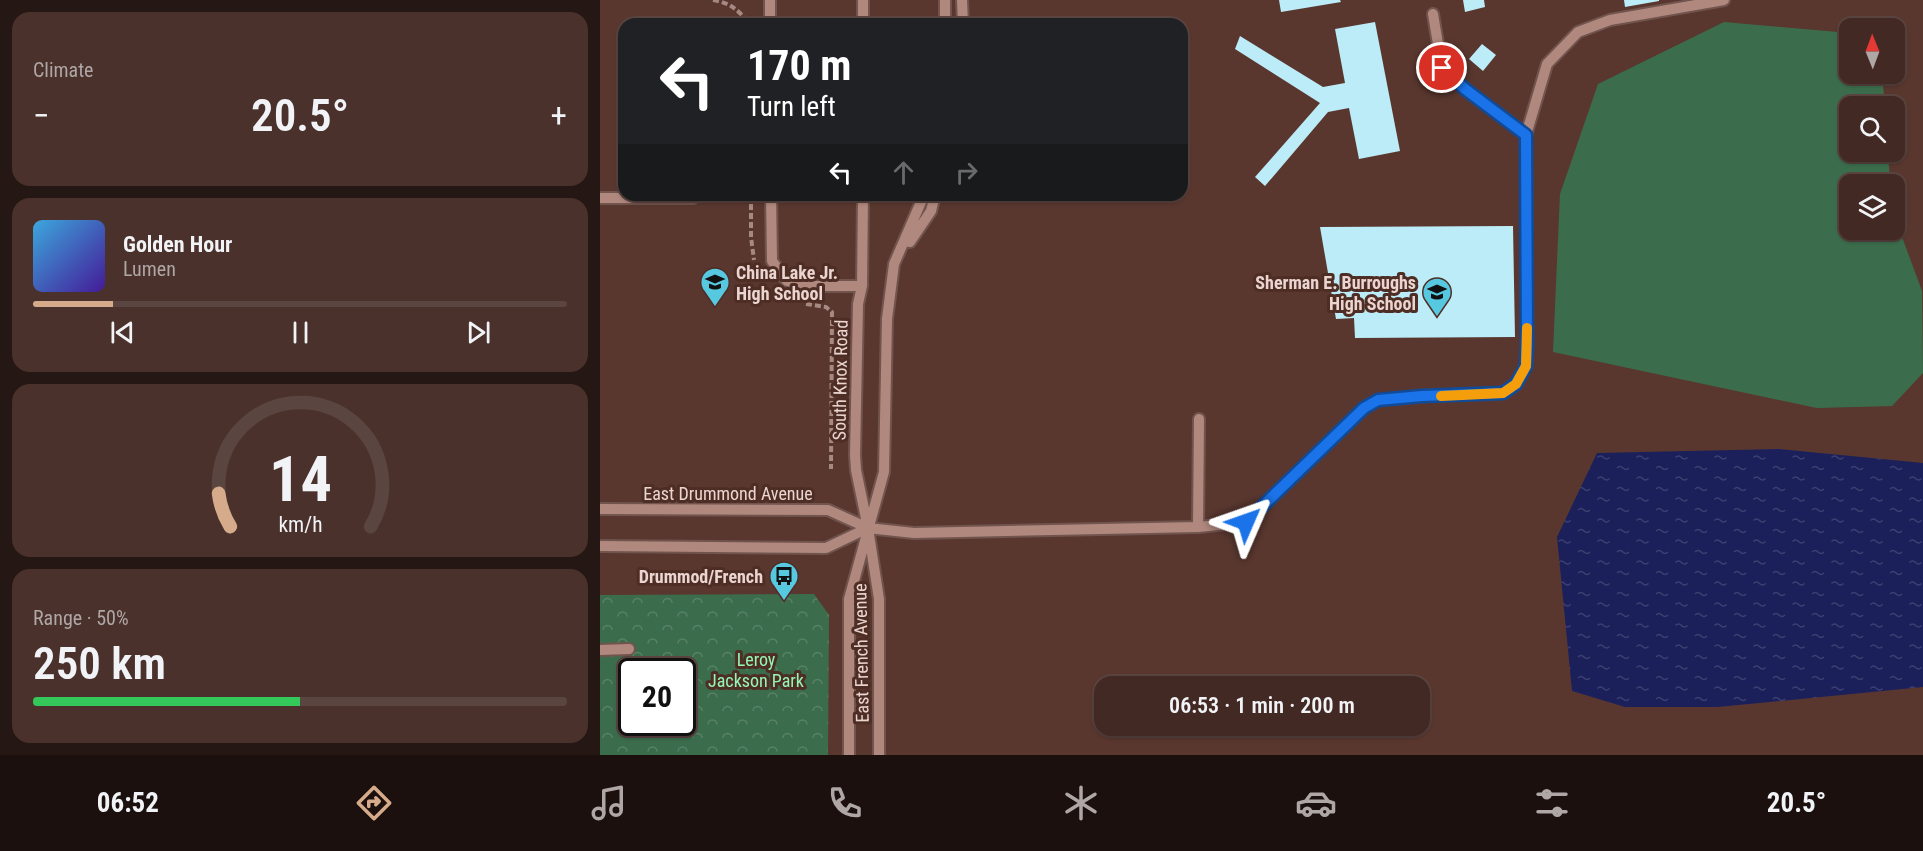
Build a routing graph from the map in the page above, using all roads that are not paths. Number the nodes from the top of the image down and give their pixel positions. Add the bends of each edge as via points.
1 (770, 0) edge
2 (863, 0) edge
3 (945, 0) edge
4 (962, 0) edge
5 (1724, 0) edge
6 (1433, 14) dead end
7 (770, 18) edge
8 (863, 18) edge
9 (945, 18) edge
10 (963, 18) edge
11 (1526, 135) junction
12 (600, 198) edge
13 (618, 198) edge
14 (771, 201) edge
15 (863, 201) edge
16 (921, 201) edge
17 (934, 201) edge
18 (894, 264) junction
19 (862, 286) junction
20 (1199, 419) dead end
21 (600, 509) edge
22 (1198, 527) junction
23 (868, 528) junction
24 (600, 546) edge
25 (600, 650) edge
26 (628, 650) dead end
27 (849, 755) edge
28 (879, 755) edge

1 - 7 street
2 - 8 street
3 - 9 street
4 - 10 street
5 - 11 street via 1610,20 1578,32 1547,64
6 - 11 street via 1442,68
11 - 22 street via 1527,345 1526,366 1516,384 1503,393 1378,400 1364,408 1246,522
12 - 13 street
14 - 19 street via 772,261 787,281 807,286
15 - 19 street, South Knox Road
16 - 18 street
17 - 18 street via 931,211
18 - 23 street via 887,319 884,472
19 - 23 street, South Knox Road via 858,304 855,455
20 - 22 street
21 - 23 street, East Drummond Avenue via 828,510
22 - 23 street via 915,533
23 - 24 street via 826,548
23 - 27 street, East French Avenue via 849,599
23 - 28 street, East French Avenue via 879,599
25 - 26 street

